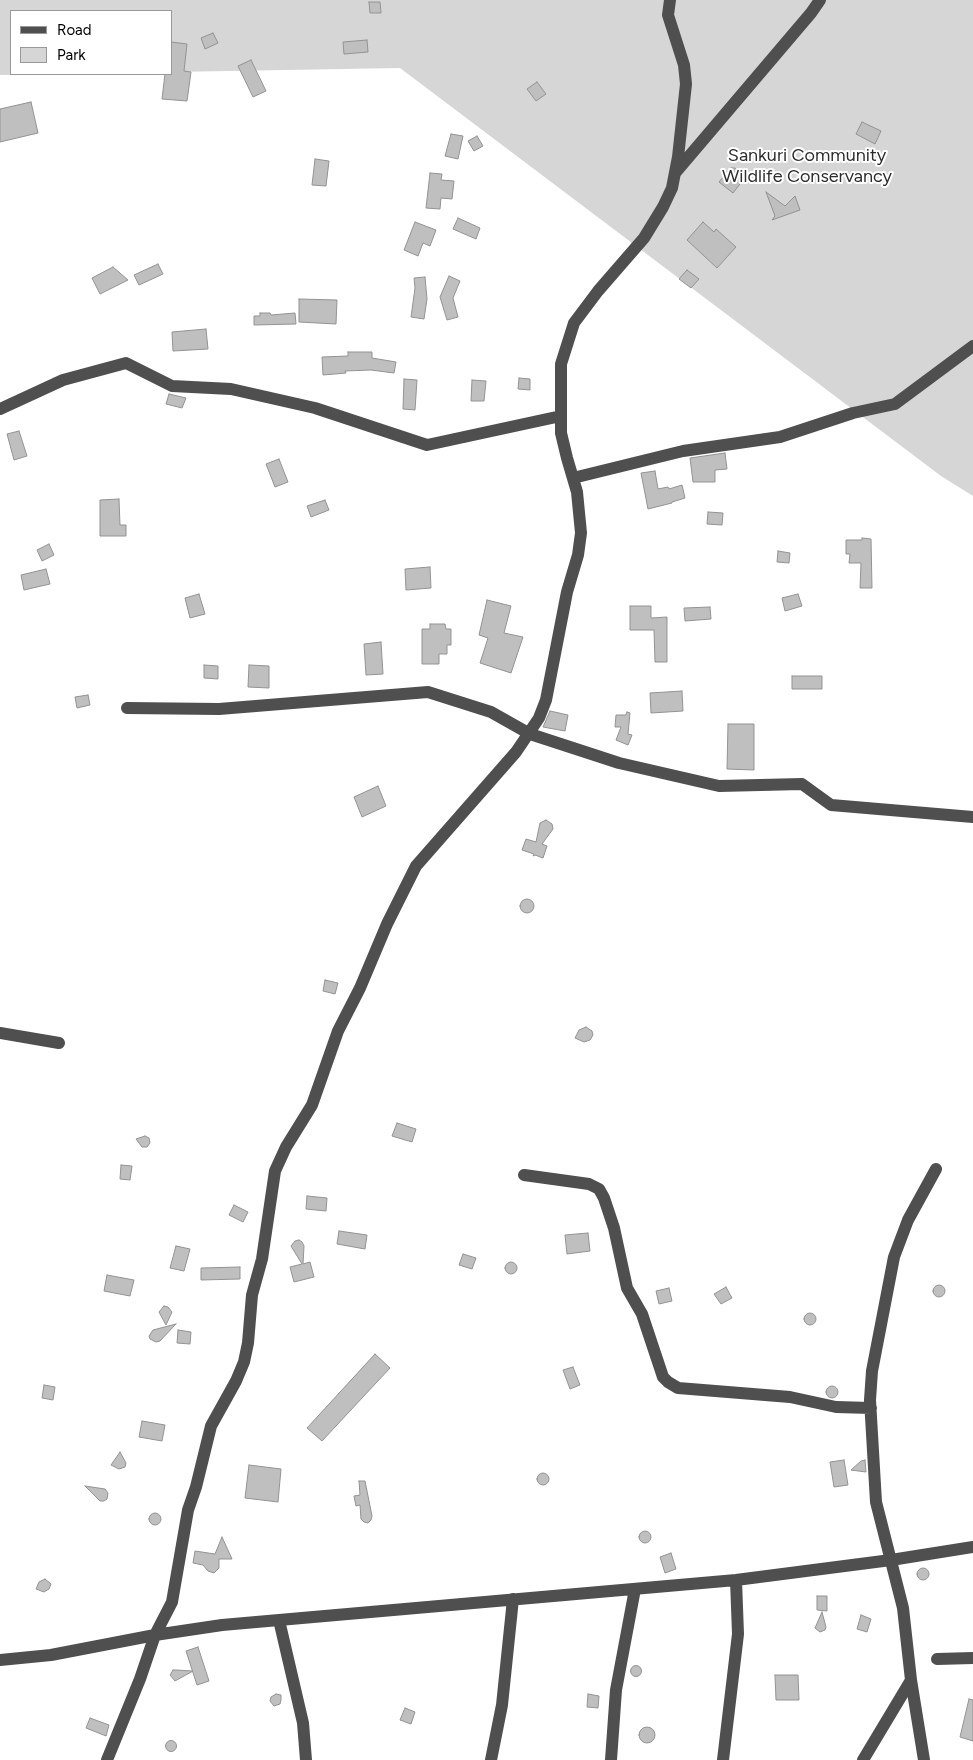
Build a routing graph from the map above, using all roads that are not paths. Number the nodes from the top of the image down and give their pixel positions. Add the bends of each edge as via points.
1 (670, 0) edge
2 (820, 0) edge
3 (675, 174) junction
4 (973, 346) edge
5 (0, 409) edge
6 (561, 416) junction
7 (573, 478) junction
8 (127, 708) dead end
9 (530, 734) junction
10 (973, 817) edge
11 (0, 1033) edge
12 (59, 1044) dead end
13 (936, 1169) dead end
14 (524, 1175) dead end
15 (871, 1408) junction
16 (973, 1547) edge
17 (891, 1560) junction
18 (736, 1580) junction
19 (635, 1589) junction
20 (513, 1599) junction
21 (279, 1620) junction
22 (155, 1635) junction
23 (973, 1658) edge
24 (937, 1659) dead end
25 (0, 1660) edge
26 (912, 1680) junction
27 (107, 1760) edge
28 (306, 1760) edge
29 (491, 1760) edge
30 (611, 1760) edge
31 (723, 1760) edge
32 (863, 1760) edge
33 (924, 1760) edge

1 - 3 street via 668,14 684,65 686,84
2 - 3 street
3 - 6 street via 663,207 644,238 574,323 561,364
4 - 7 street via 895,404 852,413 780,437 683,451
5 - 6 street via 63,380 126,364 172,386 231,389 315,408 427,445
6 - 7 street via 561,433
7 - 9 street via 580,513 578,555 567,592 546,700
8 - 9 street via 219,709 428,692 491,712
9 - 10 street via 619,763 718,786 802,784 831,805
9 - 22 street via 416,866 338,1031 312,1105 274,1171 244,1362 211,1426 188,1510 172,1602
11 - 12 street
13 - 15 street via 908,1220 894,1257 872,1371
14 - 15 street via 589,1184 599,1189 614,1228 627,1288 642,1314 663,1377 668,1382 678,1388 790,1396 836,1407
15 - 17 street via 876,1502
16 - 17 street
17 - 18 street
17 - 26 street via 903,1608
18 - 19 street
18 - 31 street via 738,1634
19 - 20 street
19 - 30 street via 616,1690
20 - 21 street
20 - 29 street via 502,1705
21 - 22 street
21 - 28 street via 303,1723
22 - 25 street via 51,1655
22 - 27 street
23 - 24 street
26 - 32 street
26 - 33 street

